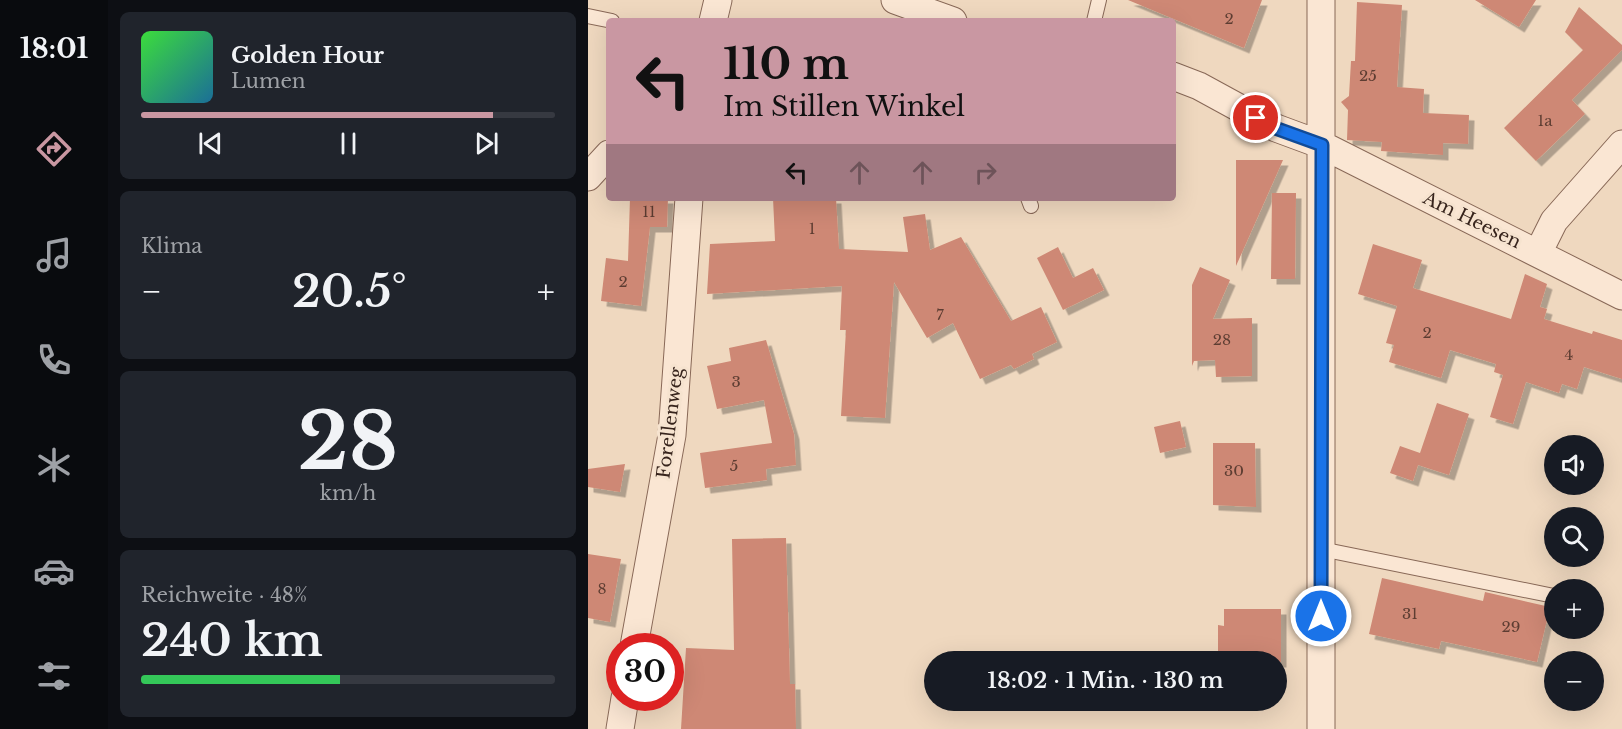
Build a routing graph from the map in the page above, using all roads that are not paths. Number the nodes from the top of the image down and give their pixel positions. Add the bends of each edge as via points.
1 (718, 0) edge
2 (895, 0) edge
3 (1099, 0) edge
4 (1321, 0) edge
5 (588, 16) edge
6 (714, 18) edge
7 (945, 18) edge
8 (1095, 18) edge
9 (606, 20) edge
10 (1176, 77) edge
11 (1622, 144) edge
12 (1322, 145) junction
13 (606, 157) edge
14 (588, 177) edge
15 (689, 201) edge
16 (1538, 253) junction
17 (1622, 296) edge
18 (1321, 549) junction
19 (1544, 594) edge
20 (636, 633) edge
21 (623, 711) edge
22 (620, 729) edge
23 (1321, 729) edge

1 - 6 street
2 - 7 street
3 - 8 lane
4 - 12 street
5 - 9 lane
10 - 12 street, Am Heesen via 1275,128
11 - 16 street via 1554,220
12 - 16 street, Am Heesen
12 - 18 street
13 - 14 street
15 - 20 street, Forellenweg via 672,435
16 - 17 street, Am Heesen
18 - 19 lane
18 - 23 street
21 - 22 street

